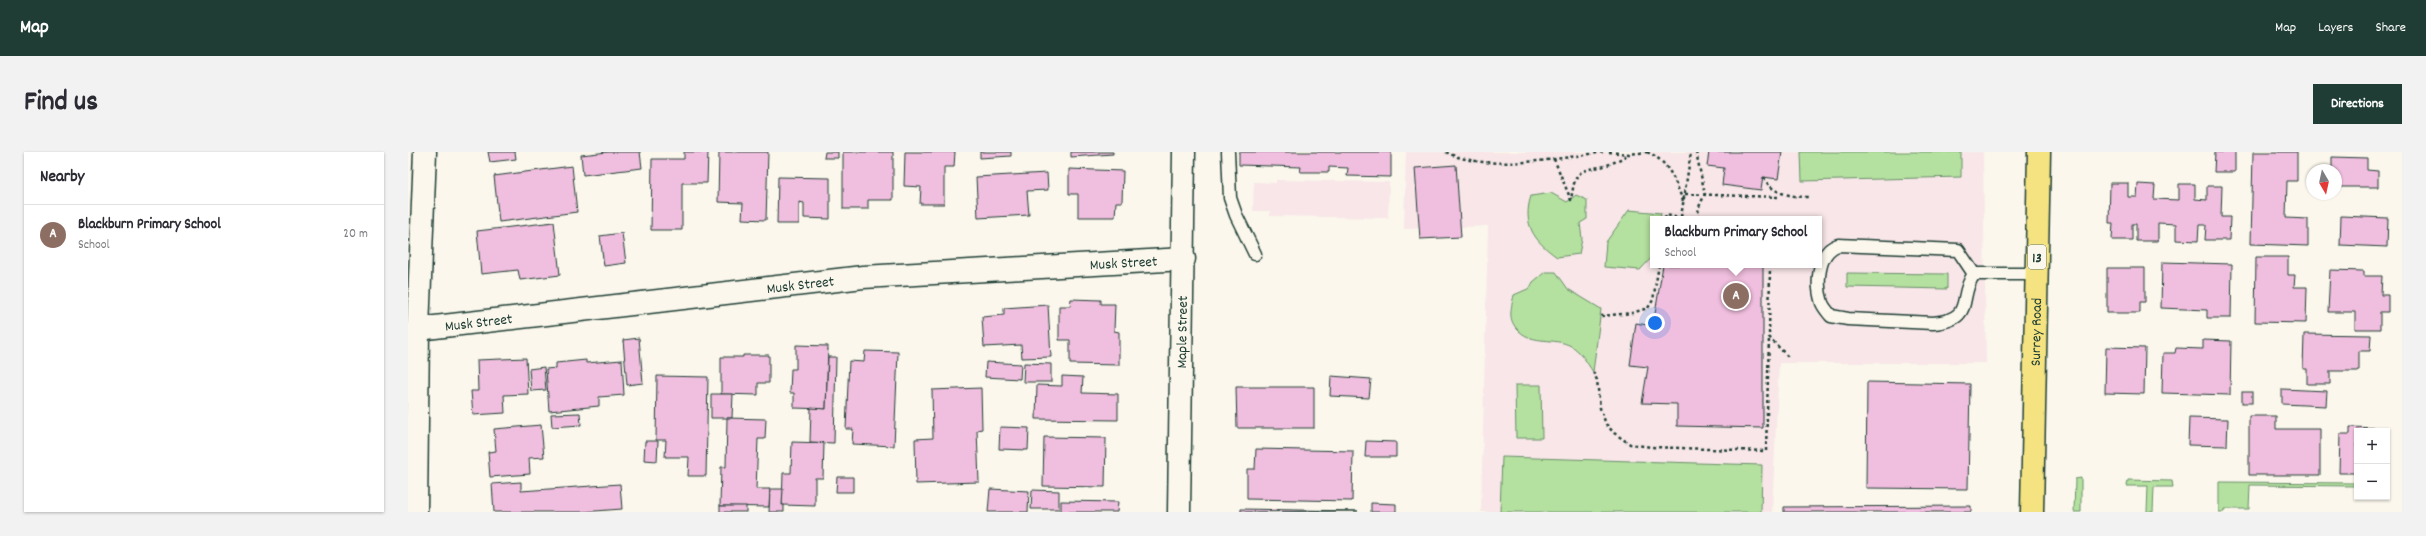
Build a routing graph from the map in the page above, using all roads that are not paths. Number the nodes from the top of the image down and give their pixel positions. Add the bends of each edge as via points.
1 (425, 152) edge
2 (1184, 152) edge
3 (1228, 152) edge
4 (2039, 152) edge
5 (1255, 254) dead end
6 (1184, 259) junction
7 (1822, 265) edge
8 (1822, 268) edge
9 (1974, 274) junction
10 (2036, 274) junction
11 (418, 329) junction
12 (416, 512) edge
13 (1178, 512) edge
14 (2032, 512) edge

1 - 11 street
2 - 6 street, Maple Street
3 - 5 lane via 1230,198
4 - 10 main road, Surrey Road / 13
6 - 11 street, Musk Street via 863,277
6 - 13 street, Maple Street
7 - 9 lane via 1823,257 1830,247 1838,245 1958,250
8 - 9 lane via 1819,289 1823,304 1831,316 1860,320 1947,322 1956,318 1963,309 1968,295 1968,283
9 - 10 lane
10 - 14 main road, Surrey Road / 13
11 - 12 street

